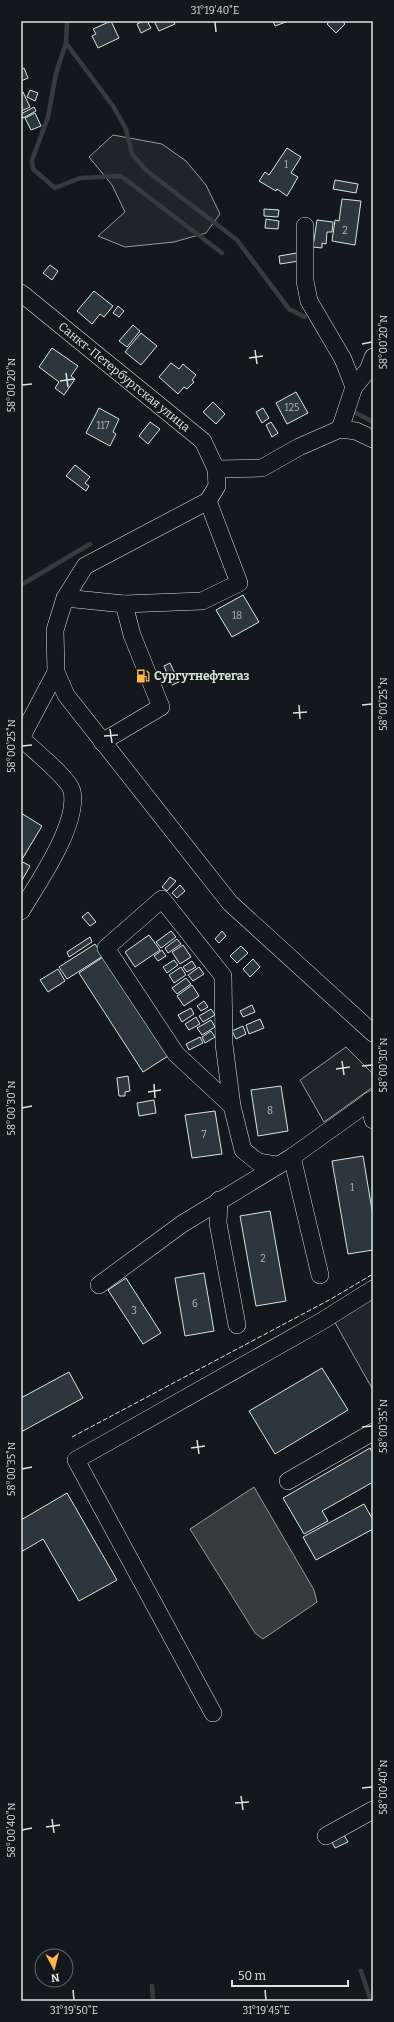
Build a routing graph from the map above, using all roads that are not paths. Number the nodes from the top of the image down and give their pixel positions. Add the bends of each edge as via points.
1 (305, 226) dead end
2 (21, 292) edge
3 (373, 356) edge
4 (354, 387) junction
5 (340, 429) junction
6 (373, 439) edge
7 (216, 469) junction
8 (208, 501) junction
9 (65, 598) junction
10 (124, 604) junction
11 (56, 672) junction
12 (21, 738) edge
13 (102, 742) junction
14 (21, 911) edge
15 (373, 1033) edge
16 (371, 1100) edge
17 (232, 1106) junction
18 (373, 1120) edge
19 (292, 1157) junction
20 (276, 1165) junction
21 (219, 1200) junction
22 (320, 1275) dead end
23 (99, 1285) dead end
24 (373, 1289) edge
25 (237, 1325) dead end
26 (373, 1432) edge
27 (288, 1481) dead end
28 (212, 1713) dead end
29 (373, 1810) edge
30 (326, 1836) dead end

1 - 4 street via 305,281 309,301 343,359
2 - 7 street, Санкт-Петербургская улица via 204,441
3 - 4 street via 368,370
4 - 5 street
5 - 6 street via 356,431
5 - 7 street via 262,468
7 - 8 street via 217,486
8 - 9 street via 85,566
8 - 10 street via 239,583 202,601
9 - 10 street
9 - 11 street via 55,630
10 - 13 street via 132,635 161,708
11 - 12 street
11 - 13 street via 66,695
12 - 14 street via 72,790 72,810 62,841
13 - 15 street via 230,902
16 - 18 street
16 - 19 street
17 - 17 street via 224,1044 223,976 162,899 106,948 176,1054
17 - 20 street via 243,1150 258,1162
19 - 20 street
19 - 22 street
20 - 21 street
21 - 23 street
21 - 25 street via 218,1223
24 - 28 street via 322,1321 76,1460
26 - 27 street
29 - 30 street

